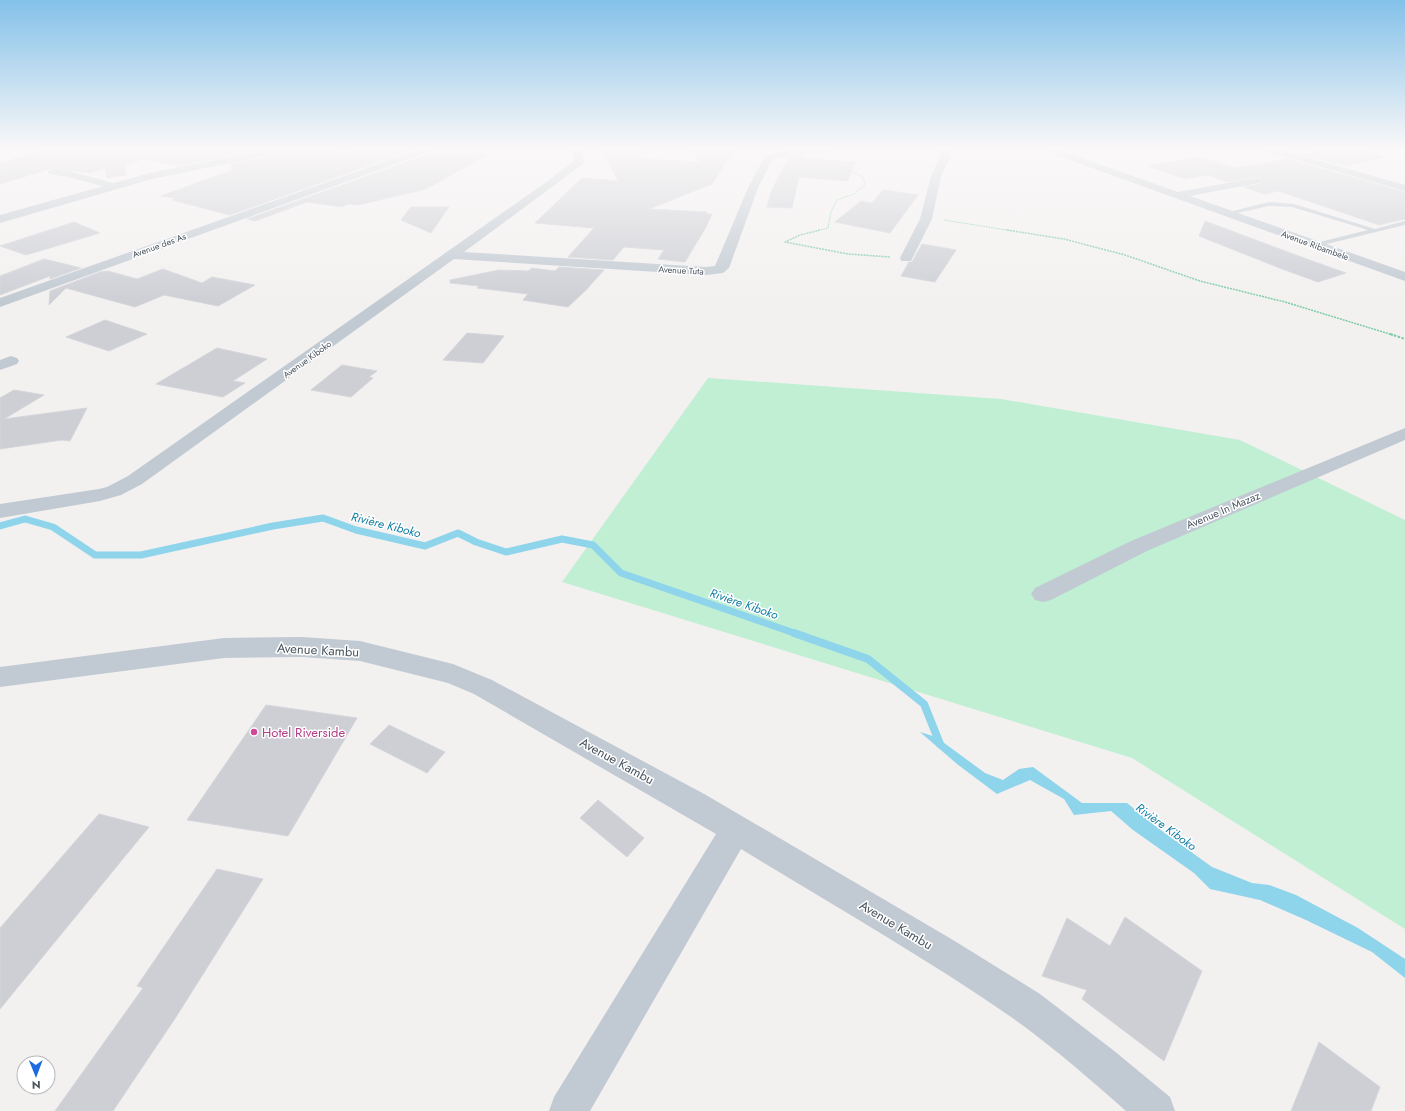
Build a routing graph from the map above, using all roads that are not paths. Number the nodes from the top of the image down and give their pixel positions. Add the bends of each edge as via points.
1 (64, 200) edge
2 (287, 200) edge
3 (527, 200) edge
4 (748, 200) edge
5 (931, 200) edge
6 (1192, 200) edge
7 (1228, 213) junction
8 (0, 218) edge
9 (1405, 223) edge
10 (1373, 230) junction
11 (1314, 245) junction
12 (450, 255) junction
13 (906, 258) road end
14 (1405, 277) edge
15 (0, 303) edge
16 (1405, 433) edge
17 (0, 511) edge
18 (1043, 594) dead end
19 (0, 677) edge
20 (736, 829) junction
21 (568, 1111) edge
22 (1156, 1111) edge

1 - 8 street
2 - 15 street, Avenue des As
3 - 12 street, Avenue Kiboko
4 - 12 street, Avenue Tuta via 722,268 718,270
5 - 13 street via 926,220
6 - 7 street, Avenue Ribambele
7 - 10 lane via 1269,204 1292,205
7 - 11 street, Avenue Ribambele
9 - 10 lane
10 - 11 lane
11 - 14 street, Avenue Ribambele
12 - 17 street, Avenue Kiboko via 301,364 161,463 124,486 100,495
16 - 18 street, Avenue In Mazaz via 1139,546
19 - 20 street, Avenue Kambu via 224,648 302,647 360,651 454,674 483,687
20 - 21 street
20 - 22 street, Avenue Kambu via 941,952 1027,1007 1100,1063

